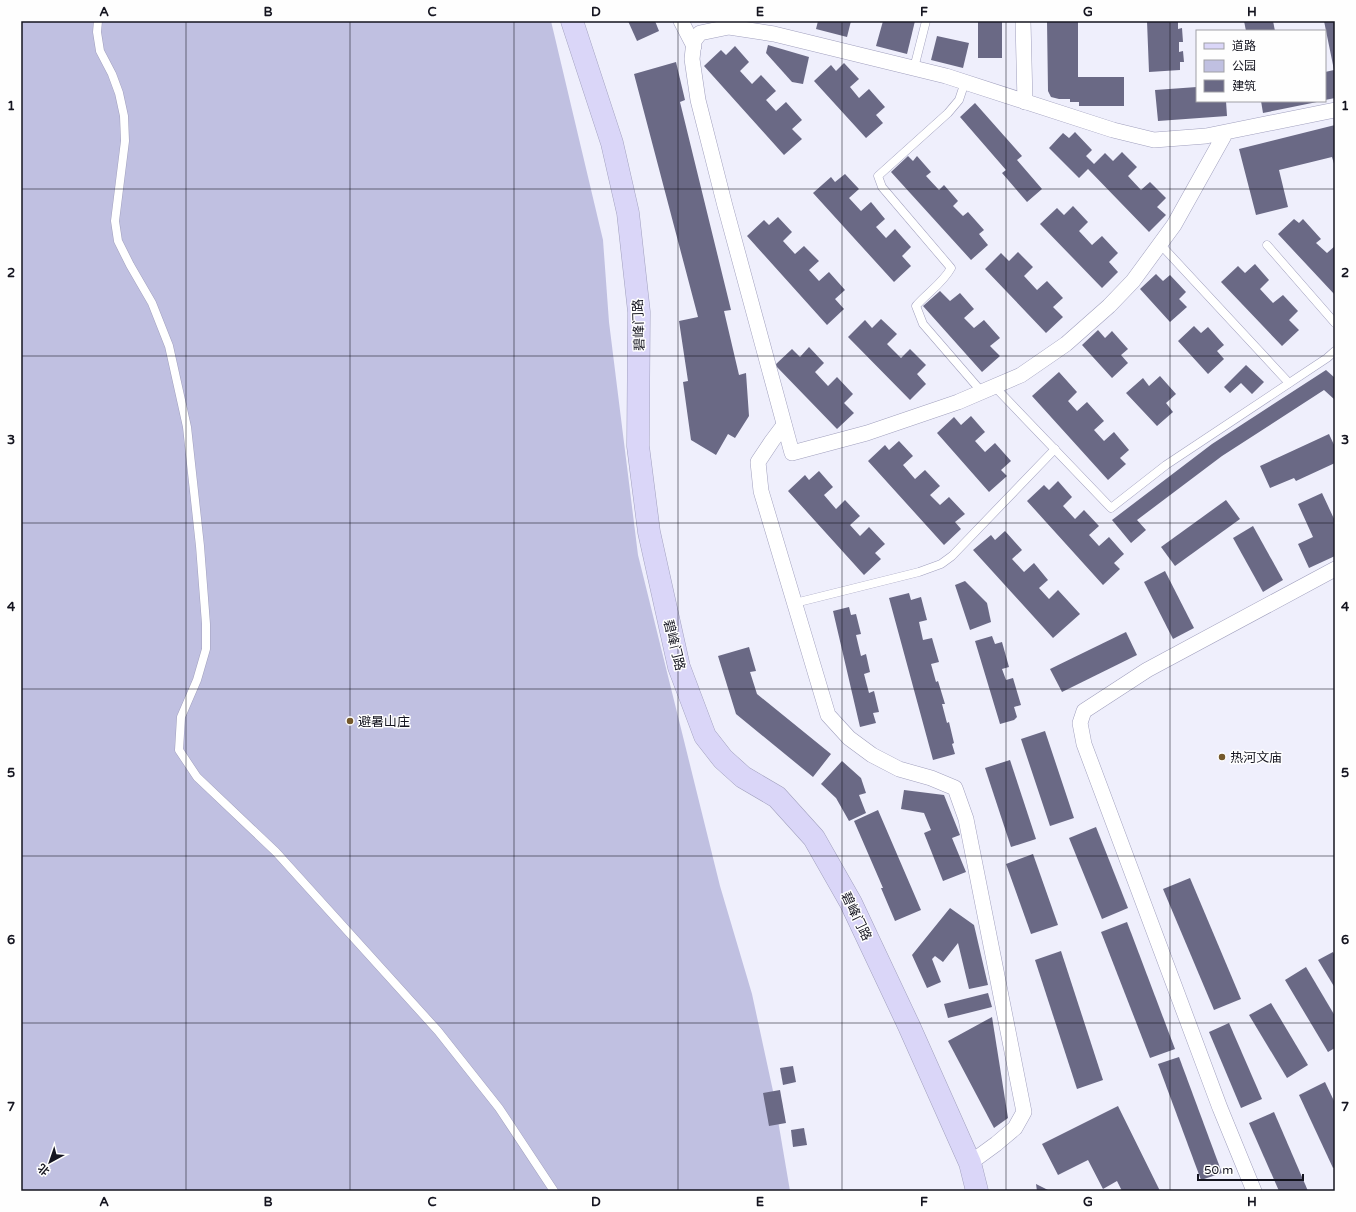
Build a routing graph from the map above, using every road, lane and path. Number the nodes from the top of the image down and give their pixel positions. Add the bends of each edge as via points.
1 (98, 21) edge
2 (572, 21) edge
3 (680, 21) edge
4 (926, 21) edge
5 (1023, 21) edge
6 (694, 46) junction
7 (914, 68) junction
8 (965, 82) junction
9 (1025, 102) junction
10 (1335, 110) edge
11 (1226, 132) junction
12 (1160, 244) junction
13 (1267, 245) dead end
14 (1335, 323) edge
15 (1335, 351) edge
16 (1289, 383) junction
17 (988, 388) junction
18 (784, 425) junction
19 (1055, 449) junction
20 (1335, 569) edge
21 (795, 603) junction
22 (970, 1163) junction
23 (554, 1191) edge
24 (977, 1191) edge
25 (1254, 1191) edge

1 - 23 lane via 100,51 112,74 124,116 125,141 115,220 118,241 152,303 169,346 187,428 200,554 206,649 197,680 181,717 179,750 197,777 276,852 438,1031 499,1108
2 - 22 street, 碧峰门路 via 612,143 628,213 639,312 638,446 649,532 679,667 705,736 723,759 743,777 777,797 814,838 851,903
3 - 6 street
4 - 7 lane
5 - 9 street
6 - 7 street via 694,41 700,33 729,27 774,34
6 - 18 street via 692,59 698,100
7 - 8 street
8 - 9 street
8 - 17 lane via 959,100 948,113 878,176 882,188 951,268 947,276 916,306 923,324
9 - 11 street via 1154,140
10 - 11 street
11 - 12 street via 1174,225
12 - 16 lane
12 - 17 street via 1133,281 1066,344 1021,374
13 - 14 lane
15 - 16 lane
16 - 19 lane via 1166,465 1111,508
17 - 18 street via 958,402 867,433 792,452
17 - 19 lane
18 - 21 street via 758,462 761,491
19 - 21 lane via 952,556 941,564 919,572
20 - 25 street via 1147,670 1084,711 1080,723 1086,751 1220,1108
21 - 22 street via 828,715 849,738 872,754 899,769 955,788 966,819 1024,1112 1015,1128
22 - 24 street, 碧峰门路

